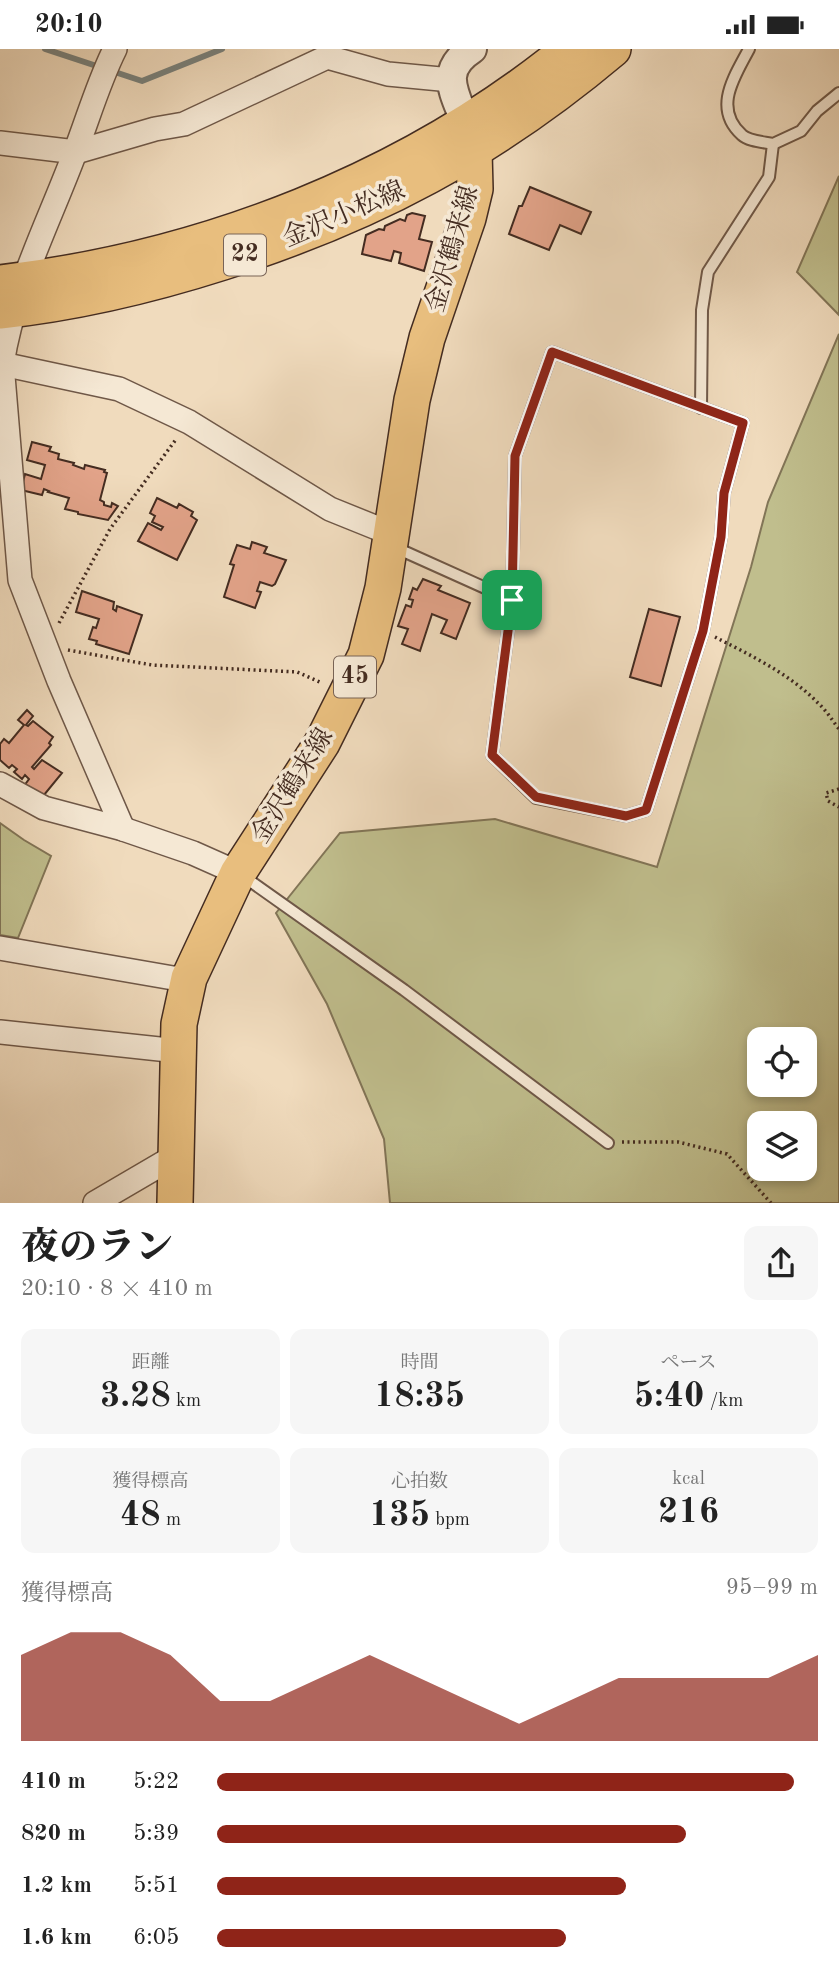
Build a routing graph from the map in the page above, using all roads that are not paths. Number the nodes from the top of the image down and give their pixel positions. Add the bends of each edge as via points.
1 (472, 49) edge
2 (569, 49) edge
3 (613, 49) edge
4 (749, 49) edge
5 (109, 61) edge
6 (451, 80) junction
7 (839, 93) edge
8 (470, 138) junction
9 (0, 143) edge
10 (773, 144) junction
11 (76, 152) junction
12 (10, 296) edge
13 (2, 364) junction
14 (701, 408) junction
15 (392, 534) junction
16 (512, 600) junction
17 (0, 784) edge
18 (123, 828) junction
19 (238, 873) junction
20 (0, 948) edge
21 (189, 978) junction
22 (0, 1032) edge
23 (178, 1051) junction
24 (608, 1143) road end
25 (177, 1154) junction
26 (94, 1203) edge
27 (175, 1203) edge

1 - 6 street via 455,63
2 - 8 main road, 金沢小松線 / 22
3 - 8 main road, 金沢小松線 / 22 via 513,126
4 - 10 lane via 727,91 729,118 743,137
5 - 11 street
6 - 8 street
6 - 11 street via 388,74 327,57 184,124
7 - 10 lane via 801,131
8 - 12 main road, 金沢小松線 / 22 via 410,155 233,231 158,254 62,275
8 - 15 main road, 金沢鶴来線 / 45 via 475,189 412,400
9 - 11 street
10 - 14 lane via 769,177 708,272 702,310
11 - 12 street
12 - 13 street
13 - 15 street via 119,389 189,422 330,509
13 - 18 street via 20,580
14 - 16 lane via 552,352 515,456
14 - 16 lane via 743,423 724,493 721,537 703,631 646,810 626,816 536,797 492,755
15 - 16 lane via 403,551
15 - 19 main road, 金沢鶴来線 / 45 via 366,655 322,743
17 - 18 street via 44,809
18 - 19 street
19 - 21 main road, 金沢鶴来線 / 45
19 - 24 lane
20 - 21 street
21 - 23 main road, 金沢鶴来線 / 45
22 - 23 street
23 - 25 main road, 金沢鶴来線 / 45
25 - 26 street
25 - 27 main road, 金沢鶴来線 / 45

